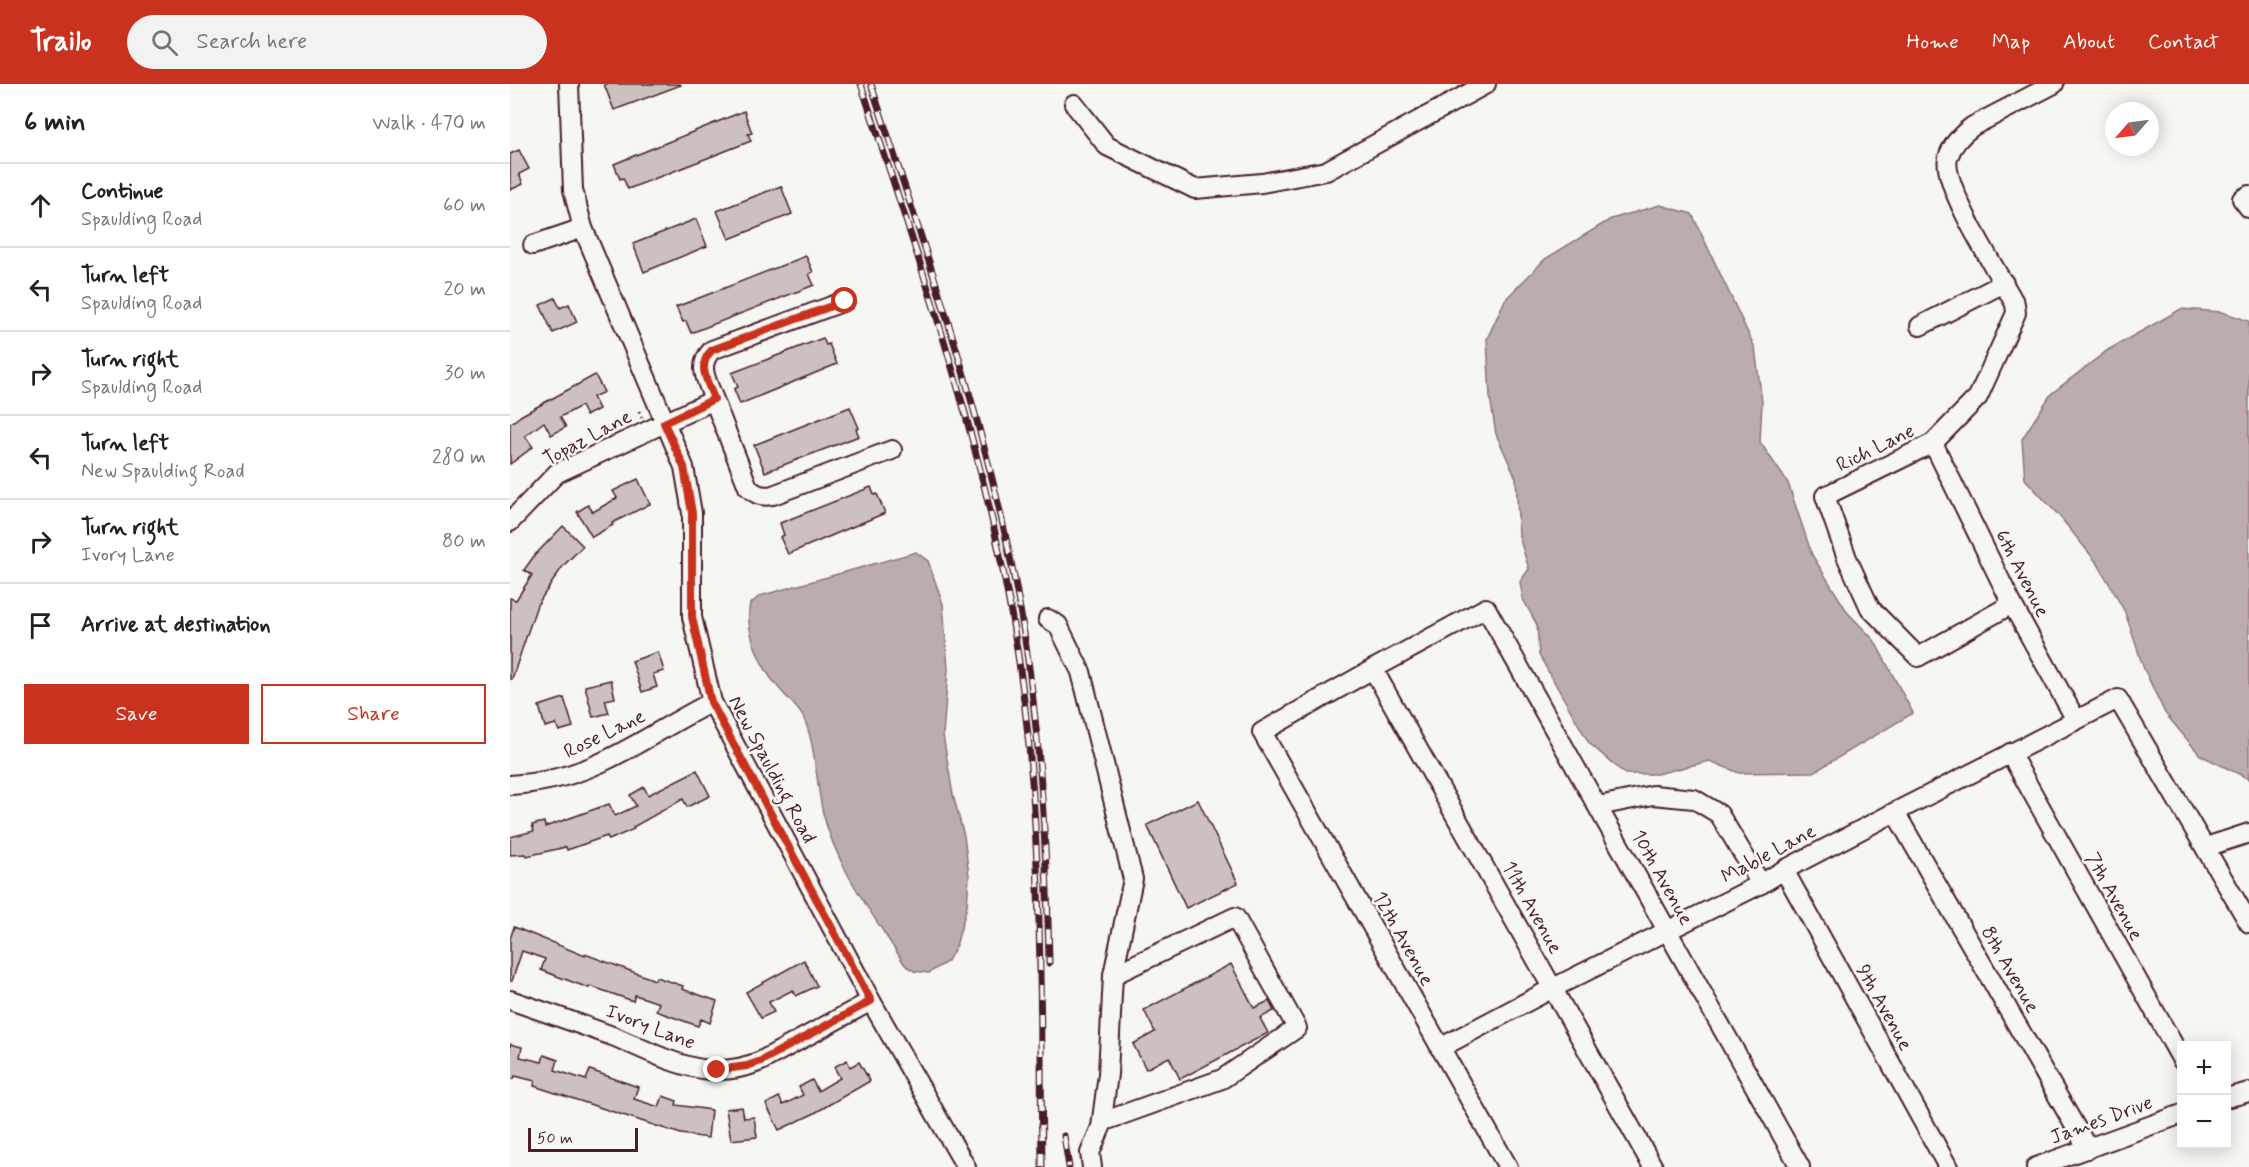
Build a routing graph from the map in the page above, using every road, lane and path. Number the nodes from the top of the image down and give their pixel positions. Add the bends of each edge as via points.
1 (568, 84) edge
2 (1486, 84) edge
3 (2054, 84) edge
4 (1074, 104) dead end
5 (583, 228) junction
6 (533, 245) dead end
7 (2004, 284) junction
8 (845, 301) dead end
9 (1920, 326) dead end
10 (714, 399) junction
11 (664, 423) junction
12 (1933, 443) junction
13 (892, 450) dead end
14 (510, 522) edge
15 (2012, 604) junction
16 (1048, 619) dead end
17 (1373, 669) junction
18 (711, 702) junction
19 (2076, 720) junction
20 (2010, 753) junction
21 (510, 785) edge
22 (1598, 806) junction
23 (1895, 812) junction
24 (2249, 833) edge
25 (2206, 847) junction
26 (1784, 870) junction
27 (1761, 884) junction
28 (2249, 923) edge
29 (1666, 930) junction
30 (1113, 975) junction
31 (1553, 988) junction
32 (510, 1000) edge
33 (871, 1001) junction
34 (1440, 1048) junction
35 (2177, 1053) edge
36 (2249, 1092) edge
37 (2231, 1097) edge
38 (2177, 1116) edge
39 (1102, 1122) junction
40 (2088, 1149) junction
41 (966, 1167) edge
42 (1092, 1167) edge
43 (1508, 1167) edge
44 (1653, 1167) edge
45 (1800, 1167) edge
46 (1948, 1167) edge
47 (2036, 1167) edge

1 - 5 street, New Spaulding Road via 573,190
2 - 4 street via 1326,171 1262,183 1195,189 1107,146
3 - 7 street via 1973,126 1962,135 1947,160 1954,190
5 - 6 street
5 - 11 street, New Spaulding Road
7 - 9 street
7 - 12 street, Rich Lane via 2016,304 2016,313 1978,397
8 - 10 street via 712,350 705,357 703,370
10 - 11 street, Topaz Lane
10 - 13 street via 748,487 764,497
11 - 14 street, Topaz Lane via 557,473
11 - 18 street, New Spaulding Road via 684,467 692,513 692,617
12 - 15 street, 6th Avenue
12 - 15 street, Rich Lane via 1825,496 1870,608 1918,657
15 - 19 street, 6th Avenue
16 - 30 street via 1058,625 1081,672 1133,879
17 - 22 street, 10th Avenue via 1486,608
17 - 31 street, 11th Avenue
17 - 34 street, 12th Avenue via 1262,732
18 - 21 street, Rose Lane via 593,768
18 - 33 street, New Spaulding Road
19 - 20 street, Mable Lane
19 - 25 street, Mable Lane via 2118,699
20 - 23 street, Mable Lane
20 - 35 street, 7th Avenue
22 - 27 street via 1653,795 1694,799 1719,814
22 - 29 street, 10th Avenue
23 - 26 street, Mable Lane
23 - 40 street, 8th Avenue
24 - 25 street
25 - 28 street
26 - 27 street, Mable Lane
26 - 46 street, 9th Avenue
27 - 29 street, Mable Lane
29 - 31 street, Mable Lane
29 - 45 street, 10th Avenue
30 - 39 street
30 - 39 street via 1235,917 1298,1028 1222,1079
31 - 34 street, Mable Lane
31 - 44 street, 11th Avenue
32 - 33 street, Ivory Lane via 670,1060 717,1070 761,1061
33 - 41 street, New Spaulding Road
34 - 43 street, 12th Avenue
36 - 37 street
38 - 40 street, James Drive
39 - 42 street via 1090,1153
40 - 47 street, James Drive

